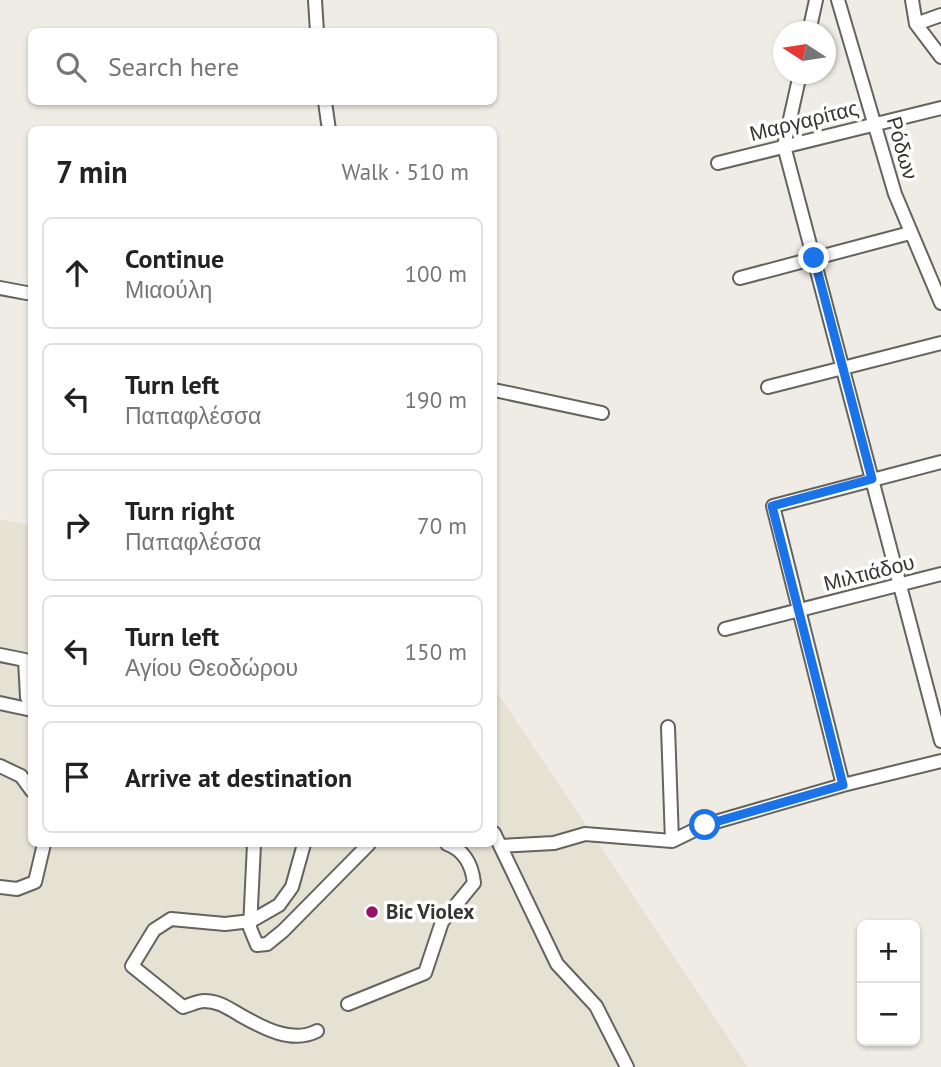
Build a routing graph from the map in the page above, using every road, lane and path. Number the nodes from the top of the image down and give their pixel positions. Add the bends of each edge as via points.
1 (316, 0) edge
2 (816, 0) edge
3 (838, 0) edge
4 (912, 0) edge
5 (941, 15) edge
6 (811, 21) edge
7 (916, 24) junction
8 (317, 28) edge
9 (941, 57) edge
10 (798, 84) edge
11 (325, 105) edge
12 (941, 108) edge
13 (875, 123) junction
14 (328, 126) edge
15 (784, 146) junction
16 (718, 163) dead end
17 (910, 233) junction
18 (814, 258) junction
19 (740, 278) dead end
20 (0, 288) edge
21 (28, 293) edge
22 (941, 303) edge
23 (941, 343) edge
24 (843, 368) junction
25 (768, 387) dead end
26 (497, 391) edge
27 (602, 413) dead end
28 (941, 463) edge
29 (872, 479) junction
30 (941, 574) edge
31 (900, 585) junction
32 (798, 611) junction
33 (725, 629) dead end
34 (0, 655) edge
35 (28, 698) edge
36 (0, 703) edge
37 (28, 707) edge
38 (668, 727) dead end
39 (941, 741) edge
40 (941, 761) edge
41 (0, 766) edge
42 (843, 785) junction
43 (28, 786) edge
44 (497, 839) edge
45 (672, 841) junction
46 (501, 846) junction
47 (43, 847) edge
48 (254, 847) edge
49 (303, 847) edge
50 (366, 847) edge
51 (455, 847) edge
52 (0, 887) edge
53 (251, 921) junction
54 (348, 1004) dead end
55 (317, 1031) dead end
56 (626, 1067) edge

1 - 8 street
2 - 6 street
3 - 13 street, Ρόδων
4 - 7 street
5 - 7 street
7 - 9 street
10 - 15 street
11 - 14 street
12 - 13 street, Μαργαρίτας
13 - 15 street, Μαργαρίτας
13 - 17 street, Ρόδων
15 - 16 street, Μαργαρίτας
15 - 18 street
17 - 18 street
17 - 22 street, Ρόδων
18 - 19 street
18 - 24 street
20 - 21 street
23 - 24 street
24 - 25 street
24 - 29 street
26 - 27 street
28 - 29 street
29 - 31 street
29 - 32 street via 772,506
30 - 31 street, Μιλτιάδου
31 - 32 street, Μιλτιάδου
31 - 39 street
32 - 33 street, Μιλτιάδου
32 - 42 street
34 - 35 street via 25,660
36 - 37 street
38 - 45 street
40 - 42 street
41 - 43 street via 21,776
42 - 45 street via 705,825
44 - 46 street
45 - 46 street via 584,834 547,844
46 - 56 street via 557,964 596,1006
47 - 52 street via 35,882 17,889
48 - 53 street
49 - 53 street via 292,887 279,905
50 - 53 street via 267,944 257,945
51 - 54 street via 472,865 474,883 442,922 425,973
53 - 55 street via 225,924 171,919 153,930 132,966 183,1007 203,1001 221,1003 287,1037 306,1037

